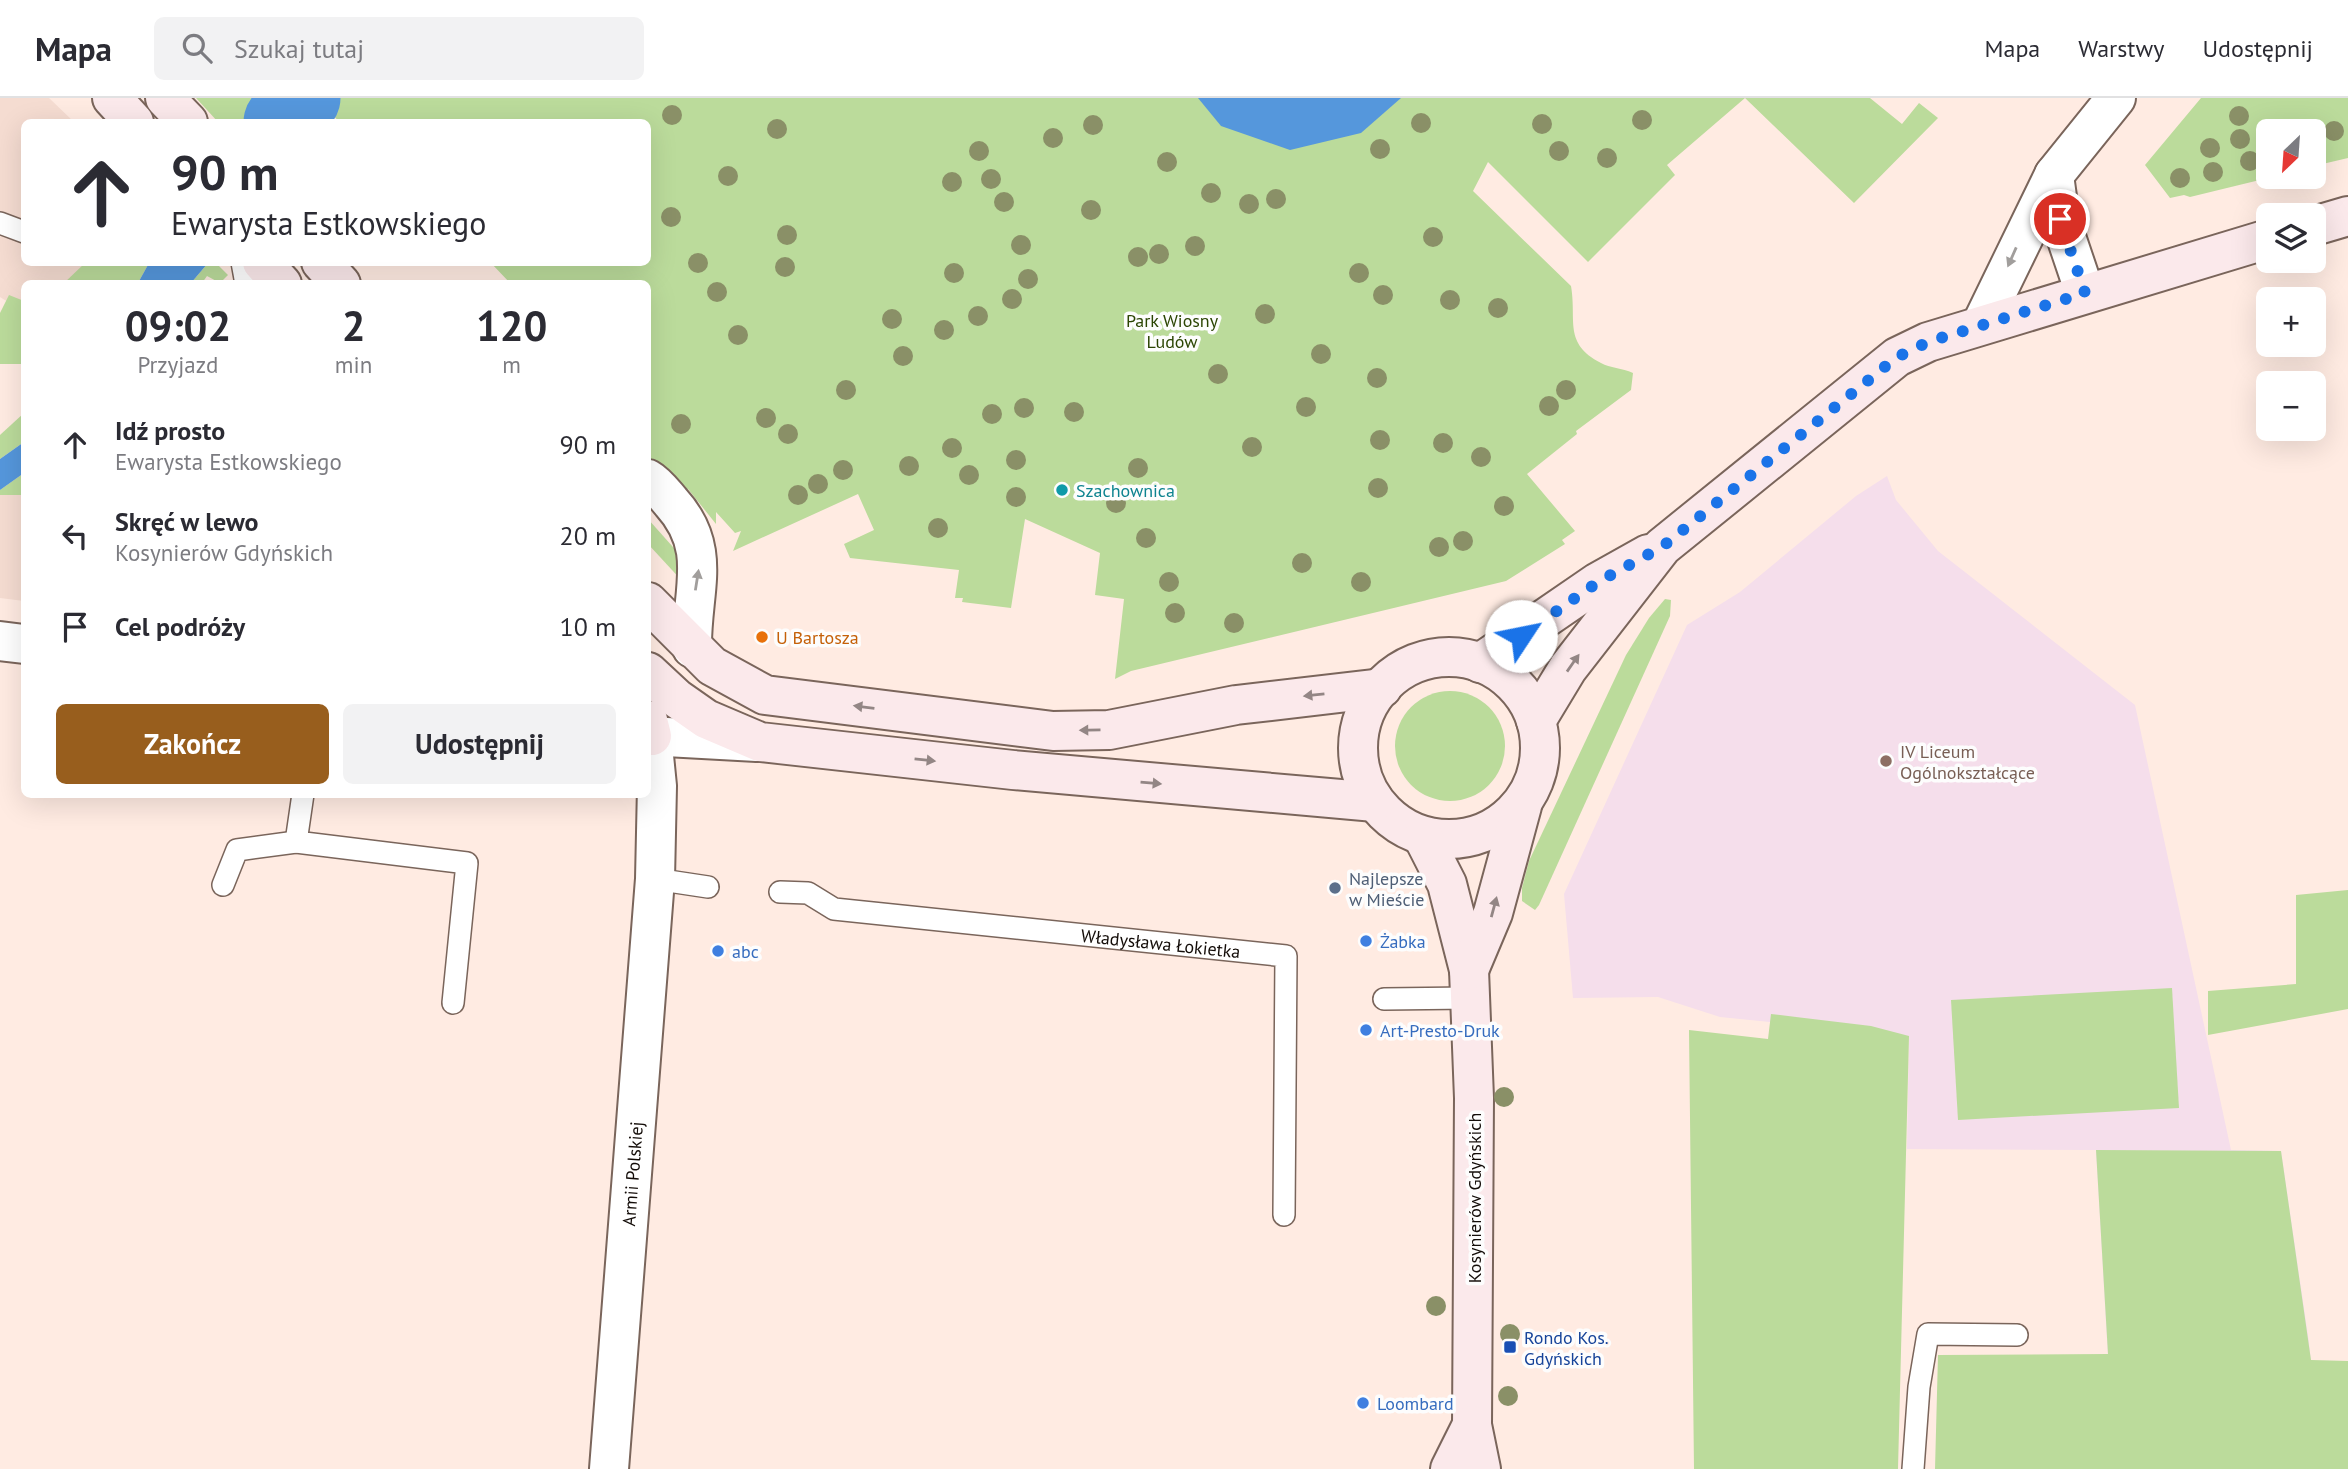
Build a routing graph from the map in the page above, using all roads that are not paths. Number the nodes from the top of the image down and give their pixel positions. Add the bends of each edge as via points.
1 (112, 98) edge
2 (165, 98) edge
3 (2116, 98) edge
4 (131, 119) edge
5 (185, 119) edge
6 (2054, 175) junction
7 (2348, 216) edge
8 (2326, 222) edge
9 (0, 223) edge
10 (21, 231) edge
11 (2256, 243) edge
12 (266, 266) edge
13 (325, 266) edge
14 (278, 280) edge
15 (337, 280) edge
16 (2085, 293) junction
17 (1981, 325) junction
18 (651, 482) edge
19 (1662, 547) junction
20 (651, 605) edge
21 (0, 641) edge
22 (21, 644) edge
23 (692, 648) junction
24 (1480, 663) junction
25 (651, 674) edge
26 (1382, 688) junction
27 (1536, 721) junction
28 (651, 731) edge
29 (760, 742) junction
30 (651, 745) edge
31 (302, 798) edge
32 (1375, 802) junction
33 (1522, 806) junction
34 (1423, 837) junction
35 (296, 842) junction
36 (655, 879) junction
37 (223, 885) dead end
38 (708, 887) dead end
39 (780, 891) dead end
40 (1470, 984) junction
41 (1384, 999) dead end
42 (453, 1003) dead end
43 (1284, 1215) dead end
44 (2017, 1335) dead end
45 (1472, 1425) junction
46 (609, 1469) edge
47 (1450, 1469) edge
48 (1481, 1469) edge
49 (1913, 1469) edge

1 - 4 main road
2 - 5 main road
3 - 6 street
6 - 16 street via 2060,219
6 -> 17 street
7 - 8 main road
9 - 10 lane
11 - 16 main road
12 - 14 main road
13 - 15 main road
16 - 17 main road
17 - 19 main road via 1897,357
23 -> 18 street via 691,616 700,564 696,540 683,515
19 - 24 main road via 1598,582
27 -> 19 main road via 1568,668
20 - 23 main road
21 - 22 street
26 -> 23 main road via 1236,705 1109,730 1054,731 765,695 712,666
24 - 26 main road via 1458,656 1431,656 1393,673
24 - 27 main road via 1515,685
25 - 29 main road via 706,719
26 - 32 main road via 1368,708 1358,756
27 - 33 main road via 1541,753 1535,781
28 - 29 street
29 -> 32 main road via 1026,772
30 - 36 street, Armii Polskiej via 657,786
31 - 35 lane
32 - 34 main road via 1402,828
33 - 34 main road via 1509,819 1477,836
40 -> 33 main road, Kosynierów Gdyńskich
34 - 40 main road, Kosynierów Gdyńskich via 1447,884
35 - 37 lane via 237,850
35 - 42 lane via 467,863
36 - 38 lane
36 - 46 street, Armii Polskiej
39 - 43 lane, Władysława Łokietka via 808,893 834,909 1286,956 1295,998
40 - 41 lane
40 - 45 main road, Kosynierów Gdyńskich
44 - 49 lane via 1928,1334
45 - 47 main road, Kosynierów Gdyńskich
45 - 48 main road, Kosynierów Gdyńskich

